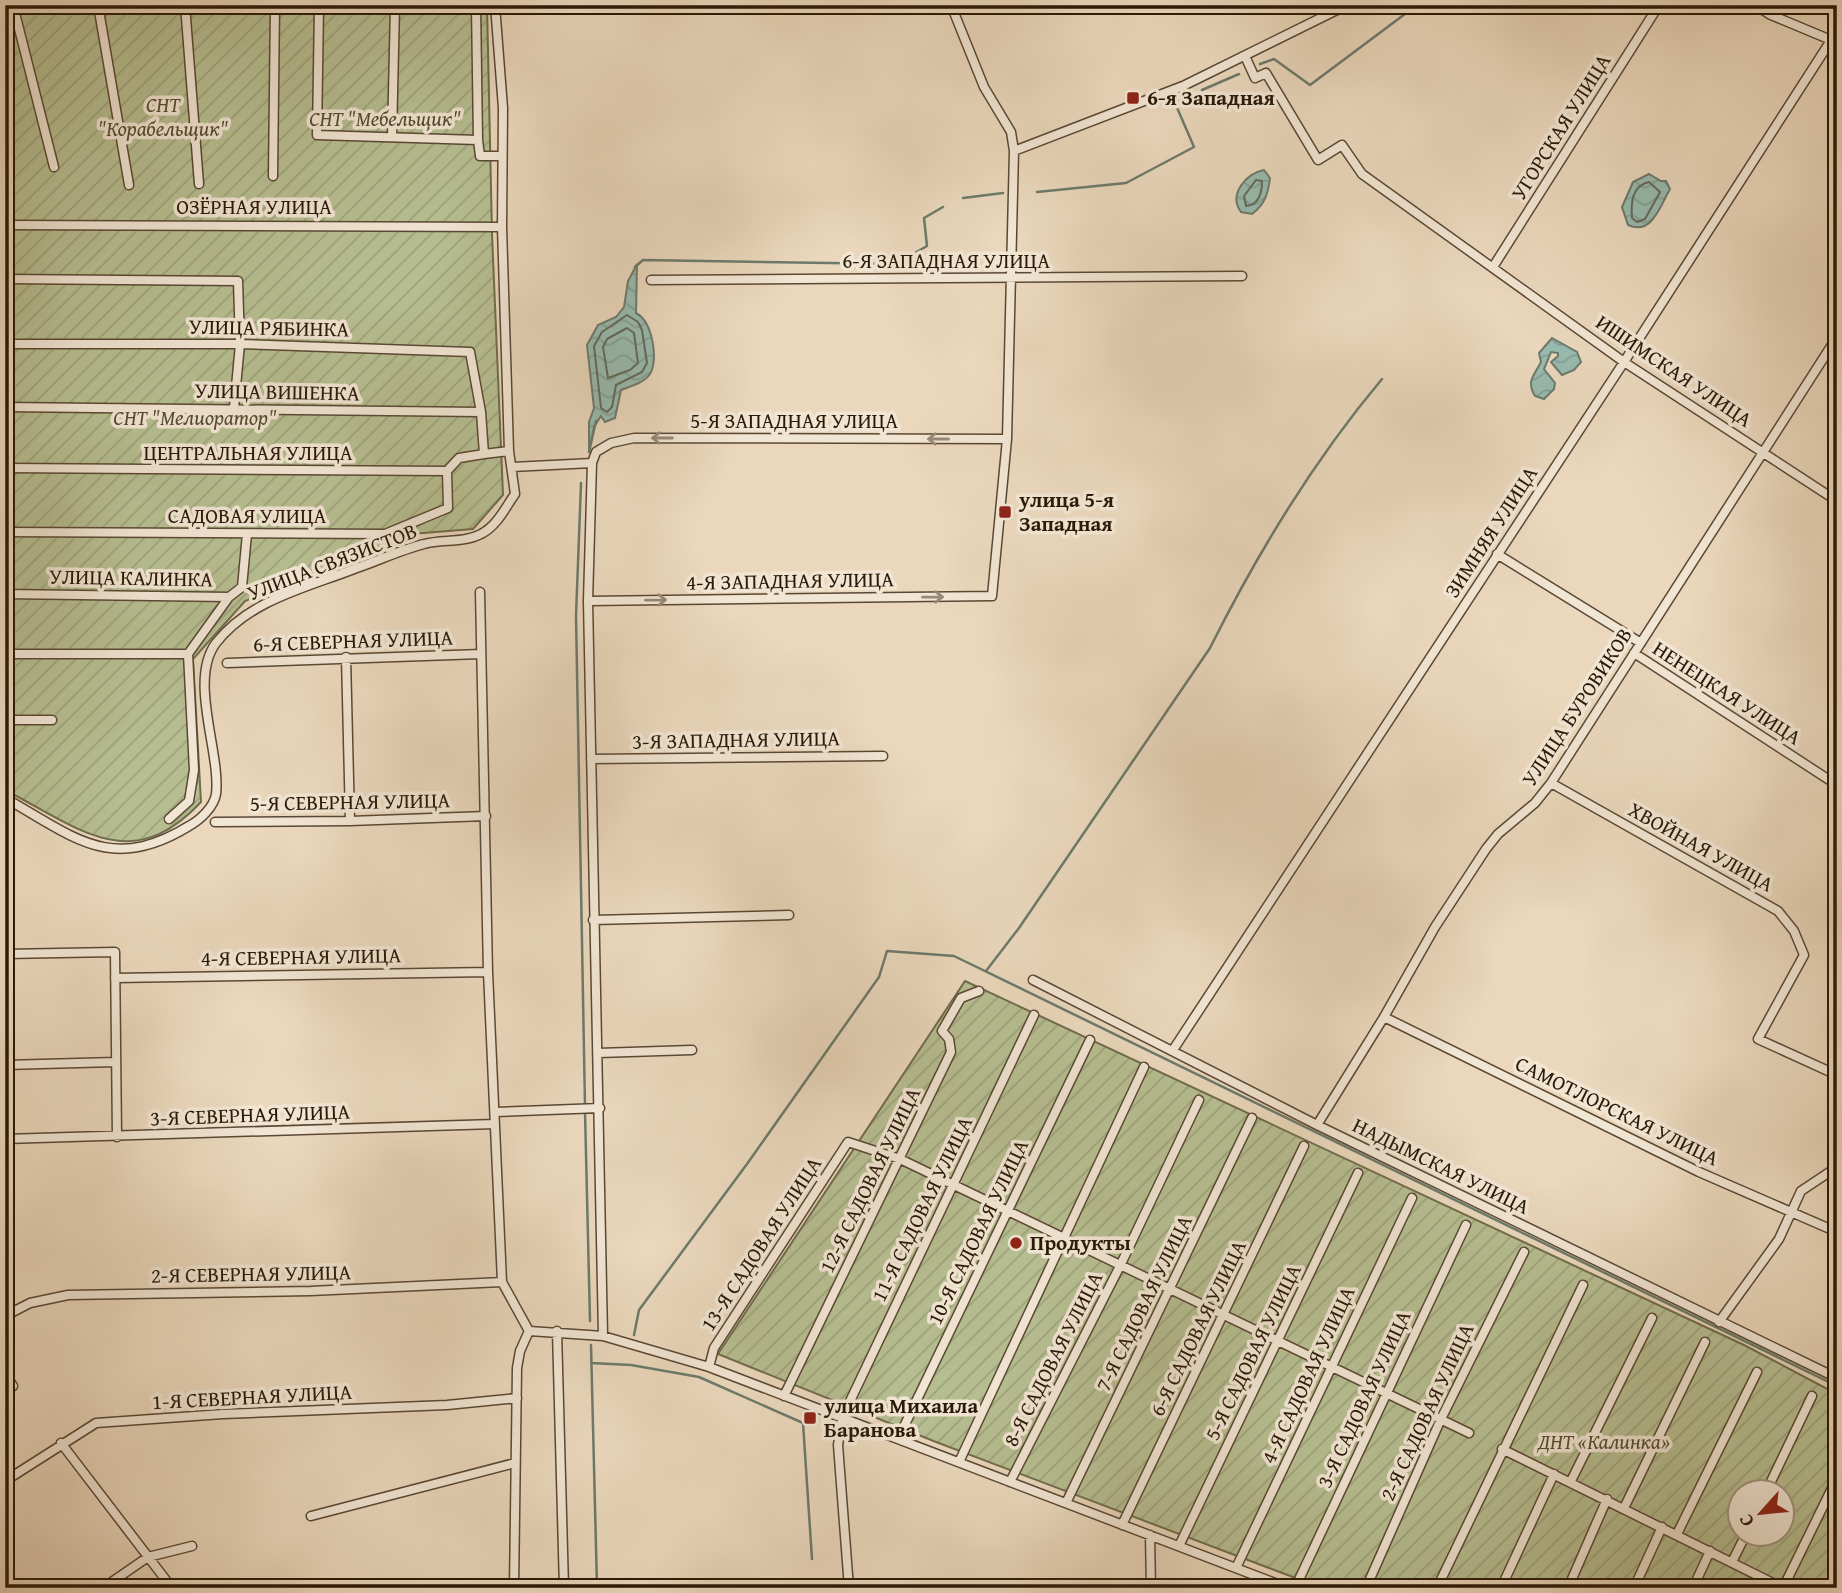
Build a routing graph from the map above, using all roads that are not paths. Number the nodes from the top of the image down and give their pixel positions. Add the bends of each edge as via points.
1 (13, 5) edge
2 (98, 5) edge
3 (186, 5) edge
4 (275, 5) edge
5 (318, 5) edge
6 (395, 5) edge
7 (476, 5) edge
8 (495, 5) edge
9 (951, 5) edge
10 (1347, 5) edge
11 (1659, 5) edge
12 (1755, 5) edge
13 (1837, 31) edge
14 (1831, 40) junction
15 (1837, 48) edge
16 (1245, 56) junction
17 (392, 137) junction
18 (478, 140) junction
19 (1014, 151) junction
20 (502, 156) junction
21 (54, 167) dead end
22 (273, 176) dead end
23 (200, 184) dead end
24 (129, 185) dead end
25 (5, 225) edge
26 (502, 227) junction
27 (1493, 267) junction
28 (1242, 276) dead end
29 (5, 279) edge
30 (1013, 279) junction
31 (651, 280) dead end
32 (1837, 337) edge
33 (5, 344) edge
34 (240, 344) junction
35 (1624, 362) junction
36 (5, 407) edge
37 (234, 408) junction
38 (481, 412) junction
39 (1007, 439) junction
40 (509, 451) junction
41 (1764, 451) junction
42 (484, 454) junction
43 (592, 463) junction
44 (512, 467) junction
45 (5, 468) edge
46 (447, 471) junction
47 (1837, 500) edge
48 (5, 532) edge
49 (247, 534) junction
50 (1497, 554) junction
51 (480, 592) dead end
52 (5, 594) edge
53 (229, 597) junction
54 (588, 601) junction
55 (1640, 643) junction
56 (1634, 653) junction
57 (5, 654) edge
58 (188, 654) junction
59 (481, 654) junction
60 (346, 657) junction
61 (227, 663) dead end
62 (5, 720) edge
63 (52, 720) dead end
64 (883, 755) dead end
65 (591, 759) junction
66 (1551, 783) junction
67 (1837, 785) edge
68 (5, 798) edge
69 (486, 816) junction
70 (169, 819) dead end
71 (350, 821) junction
72 (215, 822) dead end
73 (789, 915) dead end
74 (593, 920) junction
75 (5, 954) edge
76 (488, 972) junction
77 (116, 978) junction
78 (1033, 980) dead end
79 (979, 991) dead end
80 (1034, 1015) dead end
81 (1384, 1017) junction
82 (1090, 1041) dead end
83 (692, 1050) dead end
84 (1173, 1050) junction
85 (598, 1053) junction
86 (115, 1062) junction
87 (5, 1065) edge
88 (1144, 1067) dead end
89 (1837, 1075) edge
90 (1199, 1100) dead end
91 (600, 1108) junction
92 (496, 1112) junction
93 (1252, 1118) dead end
94 (495, 1124) junction
95 (1317, 1125) junction
96 (117, 1137) junction
97 (5, 1139) edge
98 (1304, 1146) dead end
99 (900, 1159) junction
100 (1837, 1167) edge
101 (1358, 1173) dead end
102 (954, 1185) junction
103 (1412, 1198) dead end
104 (1791, 1210) junction
105 (1008, 1211) junction
106 (1466, 1225) dead end
107 (1837, 1232) edge
108 (1063, 1238) junction
109 (1524, 1252) dead end
110 (1121, 1266) junction
111 (502, 1282) junction
112 (1583, 1285) dead end
113 (1170, 1289) junction
114 (1224, 1315) junction
115 (5, 1316) edge
116 (1652, 1318) dead end
117 (1719, 1322) junction
118 (529, 1331) junction
119 (557, 1331) junction
120 (603, 1336) junction
121 (1278, 1341) junction
122 (1705, 1342) dead end
123 (1331, 1366) junction
124 (709, 1367) junction
125 (1757, 1372) dead end
126 (5, 1374) edge
127 (1837, 1378) edge
128 (5, 1392) edge
129 (1385, 1393) junction
130 (785, 1396) junction
131 (1812, 1396) dead end
132 (517, 1398) junction
133 (842, 1418) junction
134 (1441, 1419) junction
135 (1469, 1433) dead end
136 (898, 1439) junction
137 (61, 1443) junction
138 (1502, 1449) junction
139 (960, 1462) junction
140 (514, 1463) junction
141 (1554, 1474) junction
142 (1773, 1478) edge
143 (1837, 1478) edge
144 (5, 1481) edge
145 (1571, 1481) junction
146 (1010, 1482) junction
147 (1607, 1499) junction
148 (1066, 1503) junction
149 (1624, 1508) junction
150 (311, 1516) dead end
151 (1122, 1525) junction
152 (1661, 1527) junction
153 (1150, 1535) junction
154 (1677, 1535) junction
155 (192, 1546) dead end
156 (1179, 1546) junction
157 (1739, 1548) edge
158 (1710, 1551) junction
159 (148, 1557) junction
160 (1732, 1562) junction
161 (1236, 1568) junction
162 (103, 1588) edge
163 (172, 1588) edge
164 (514, 1588) edge
165 (564, 1588) edge
166 (849, 1588) edge
167 (1151, 1588) edge
168 (1288, 1588) edge
169 (1295, 1588) edge
170 (1366, 1588) edge
171 (1437, 1588) edge
172 (1501, 1588) edge
173 (1568, 1588) edge
174 (1634, 1588) edge
175 (1693, 1588) edge
176 (1783, 1588) edge

1 - 21 street
2 - 24 street
3 - 23 street
4 - 22 street
5 - 17 street via 317,135
6 - 17 street
7 - 18 street
8 - 20 street
9 - 19 street via 984,87 1011,132
10 - 16 street
11 - 27 street, УГОРСКАЯ УЛИЦА
12 - 14 street
13 - 14 street, ЗИМНЯЯ УЛИЦА
14 - 15 street
14 - 35 street, ЗИМНЯЯ УЛИЦА
16 - 19 street via 1149,101
16 - 27 street, ИШИМСКАЯ УЛИЦА via 1255,78 1266,73 1318,160 1342,145 1362,174
17 - 18 street
18 - 20 street via 480,156
19 - 30 street
20 - 26 street
25 - 26 street, ОЗЁРНАЯ УЛИЦА
26 - 40 street
27 - 35 street, ИШИМСКАЯ УЛИЦА
28 - 30 street, 6-Я ЗАПАДНАЯ УЛИЦА
29 - 34 street via 238,281
30 - 31 street, 6-Я ЗАПАДНАЯ УЛИЦА
30 - 39 street
32 - 41 street, УЛИЦА БУРОВИКОВ
33 - 34 street, УЛИЦА РЯБИНКА
34 - 37 street
34 - 38 street, УЛИЦА РЯБИНКА via 470,352
35 - 41 street, ИШИМСКАЯ УЛИЦА
35 - 50 street, ЗИМНЯЯ УЛИЦА
36 - 37 street, УЛИЦА ВИШЕНКА
37 - 38 street, УЛИЦА ВИШЕНКА
38 - 42 street
39 -> 43 street, 5-Я ЗАПАДНАЯ УЛИЦА via 634,438 603,447
54 -> 39 street, 4-Я ЗАПАДНАЯ УЛИЦА via 992,596
40 - 42 street
40 - 44 street
41 - 47 street, ИШИМСКАЯ УЛИЦА
41 - 55 street, УЛИЦА БУРОВИКОВ
42 - 46 street, ЦЕНТРАЛЬНАЯ УЛИЦА via 459,458
43 - 44 street
43 - 54 street
44 - 68 street, УЛИЦА СВЯЗИСТОВ via 515,494 494,526 479,535 407,548 267,602 224,634 211,651 205,688 216,797 190,826 150,844 110,851
45 - 46 street, ЦЕНТРАЛЬНАЯ УЛИЦА
46 - 49 street, САДОВАЯ УЛИЦА via 448,508 385,534
48 - 49 street, САДОВАЯ УЛИЦА
49 - 53 street, УЛИЦА КАЛИНКА via 242,587
50 - 55 street, НЕНЕЦКАЯ УЛИЦА
50 - 84 street, ЗИМНЯЯ УЛИЦА
51 - 59 street
52 - 53 street, УЛИЦА КАЛИНКА
53 - 58 street
54 - 65 street
55 - 56 street, УЛИЦА БУРОВИКОВ
56 - 66 street, УЛИЦА БУРОВИКОВ
56 - 67 street, НЕНЕЦКАЯ УЛИЦА
57 - 58 street
58 - 70 street via 194,770 189,801
59 - 60 street, 6-Я СЕВЕРНАЯ УЛИЦА
59 - 69 street
60 - 61 street, 6-Я СЕВЕРНАЯ УЛИЦА
60 - 71 street
62 - 63 street
64 - 65 street, 3-Я ЗАПАДНАЯ УЛИЦА
65 - 74 street
66 - 81 street, УЛИЦА БУРОВИКОВ via 1486,849
66 - 89 street, ХВОЙНАЯ УЛИЦА via 1778,911 1794,931 1804,955 1758,1038
69 - 71 street, 5-Я СЕВЕРНАЯ УЛИЦА
69 - 76 street
71 - 72 street, 5-Я СЕВЕРНАЯ УЛИЦА
73 - 74 street
74 - 85 street
75 - 77 street via 115,951
76 - 77 street, 4-Я СЕВЕРНАЯ УЛИЦА
76 - 92 street
77 - 86 street
78 - 84 street, НАДЫМСКАЯ УЛИЦА
79 - 99 street, 12-Я САДОВАЯ УЛИЦА via 961,998 942,1031 951,1052
80 - 102 street, 11-Я САДОВАЯ УЛИЦА
81 - 95 street, УЛИЦА БУРОВИКОВ
81 - 104 street, САМОТЛОРСКАЯ УЛИЦА via 1699,1172
82 - 105 street, 10-Я САДОВАЯ УЛИЦА
83 - 85 street
84 - 95 street, НАДЫМСКАЯ УЛИЦА
85 - 91 street
86 - 87 street
86 - 96 street
88 - 108 street
90 - 110 street, 8-Я САДОВАЯ УЛИЦА
91 - 92 street
91 - 120 street
92 - 94 street
93 - 113 street, 7-Я САДОВАЯ УЛИЦА
94 - 96 street, 3-Я СЕВЕРНАЯ УЛИЦА
94 - 111 street
95 - 117 street, НАДЫМСКАЯ УЛИЦА
96 - 97 street, 3-Я СЕВЕРНАЯ УЛИЦА
98 - 114 street, 6-Я САДОВАЯ УЛИЦА
99 - 102 street
99 - 124 street, 13-Я САДОВАЯ УЛИЦА via 848,1142 714,1348
99 - 130 street, 12-Я САДОВАЯ УЛИЦА
100 - 104 street via 1801,1191
101 - 121 street, 5-Я САДОВАЯ УЛИЦА
102 - 105 street
102 - 133 street, 11-Я САДОВАЯ УЛИЦА
103 - 123 street, 4-Я САДОВАЯ УЛИЦА
104 - 107 street, САМОТЛОРСКАЯ УЛИЦА
104 - 117 street via 1779,1239
105 - 108 street
105 - 136 street, 10-Я САДОВАЯ УЛИЦА
106 - 129 street, 3-Я САДОВАЯ УЛИЦА
108 - 110 street
108 - 139 street
109 - 134 street, 2-Я САДОВАЯ УЛИЦА
110 - 113 street
110 - 146 street, 8-Я САДОВАЯ УЛИЦА
111 - 115 street, 2-Я СЕВЕРНАЯ УЛИЦА via 68,1295 30,1303
111 - 118 street
112 - 138 street
113 - 114 street
113 - 148 street, 7-Я САДОВАЯ УЛИЦА
114 - 121 street
114 - 151 street, 6-Я САДОВАЯ УЛИЦА
116 - 145 street
117 - 127 street, НАДЫМСКАЯ УЛИЦА
118 - 119 street
118 - 132 street via 520,1351
119 - 120 street
119 - 165 street
120 - 124 street
121 - 123 street
121 - 156 street, 5-Я САДОВАЯ УЛИЦА
122 - 149 street
123 - 129 street
123 - 161 street, 4-Я САДОВАЯ УЛИЦА
124 - 130 street
125 - 154 street
126 - 128 street via 13,1386
129 - 134 street
129 - 169 street, 3-Я САДОВАЯ УЛИЦА
130 - 133 street
131 - 142 street
132 - 137 street, 1-Я СЕВЕРНАЯ УЛИЦА via 96,1423
132 - 140 street
133 - 136 street
133 - 166 street via 838,1446
134 - 135 street
134 - 170 street, 2-Я САДОВАЯ УЛИЦА
136 - 139 street
137 - 144 street, 1-Я СЕВЕРНАЯ УЛИЦА
137 - 159 street
138 - 141 street
138 - 171 street
139 - 146 street
140 - 150 street
140 - 164 street
141 - 145 street
141 - 172 street
143 - 176 street
145 - 147 street
146 - 148 street
147 - 149 street
147 - 173 street
148 - 151 street
149 - 152 street
151 - 153 street
152 - 154 street
152 - 174 street
153 - 156 street
153 - 167 street
154 - 158 street
155 - 159 street
156 - 161 street
157 - 160 street
158 - 160 street
158 - 175 street
159 - 162 street
159 - 163 street
160 - 176 street
161 - 168 street

